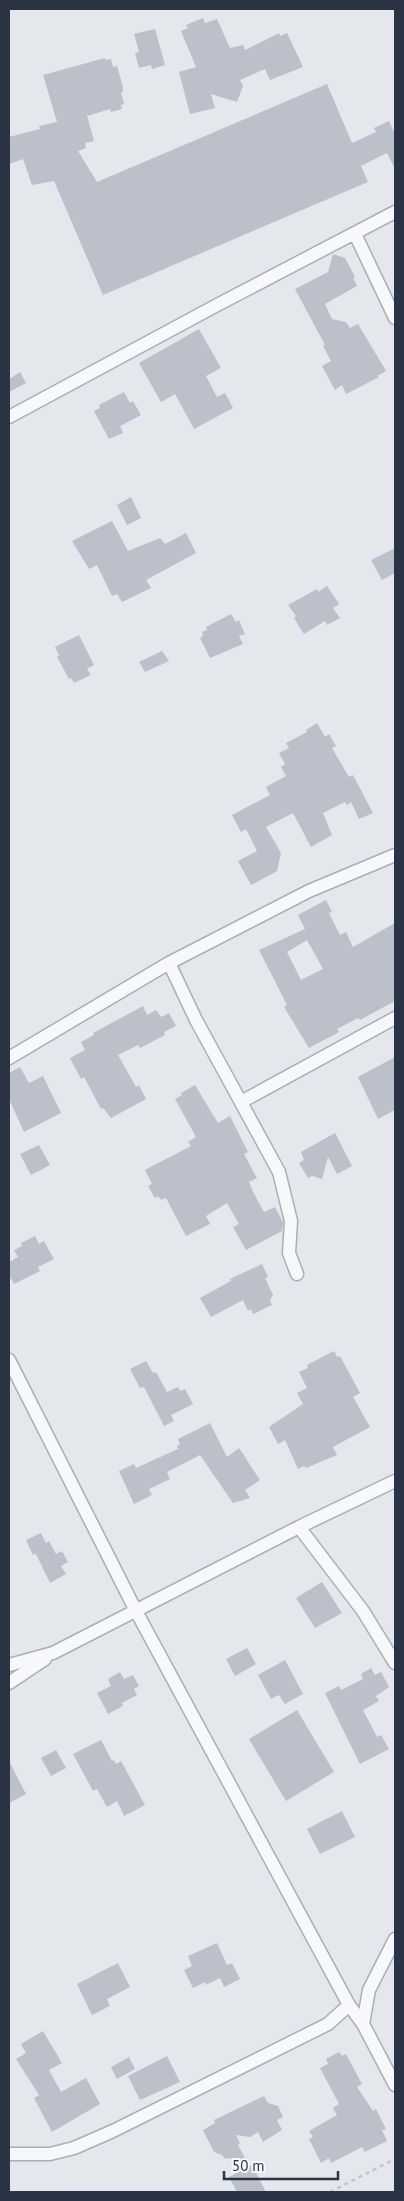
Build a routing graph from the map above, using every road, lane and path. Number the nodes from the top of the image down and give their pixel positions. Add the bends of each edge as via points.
1 (395, 212) edge
2 (355, 234) junction
3 (395, 318) edge
4 (9, 417) edge
5 (394, 857) edge
6 (169, 963) junction
7 (395, 1018) edge
8 (9, 1058) edge
9 (241, 1102) junction
10 (297, 1274) dead end
11 (9, 1360) edge
12 (395, 1481) edge
13 (299, 1527) junction
14 (136, 1611) junction
15 (53, 1653) junction
16 (395, 1663) edge
17 (9, 1665) edge
18 (9, 1683) edge
19 (395, 1939) edge
20 (349, 2005) junction
21 (363, 2024) junction
22 (395, 2085) edge
23 (9, 2154) edge
24 (395, 2158) edge
25 (330, 2192) edge

1 - 2 street
2 - 3 street
2 - 4 street
5 - 6 street via 309,891
6 - 8 street
6 - 9 street
7 - 9 street
9 - 10 street via 279,1172 291,1221 290,1254
11 - 14 street
12 - 13 street
13 - 14 street
13 - 16 street via 363,1611
14 - 15 street
14 - 20 street
15 - 17 street
15 - 18 street
19 - 21 street via 369,1990
20 - 21 street
20 - 23 street via 328,2024 122,2127 74,2148 50,2154
21 - 22 street
24 - 25 path

